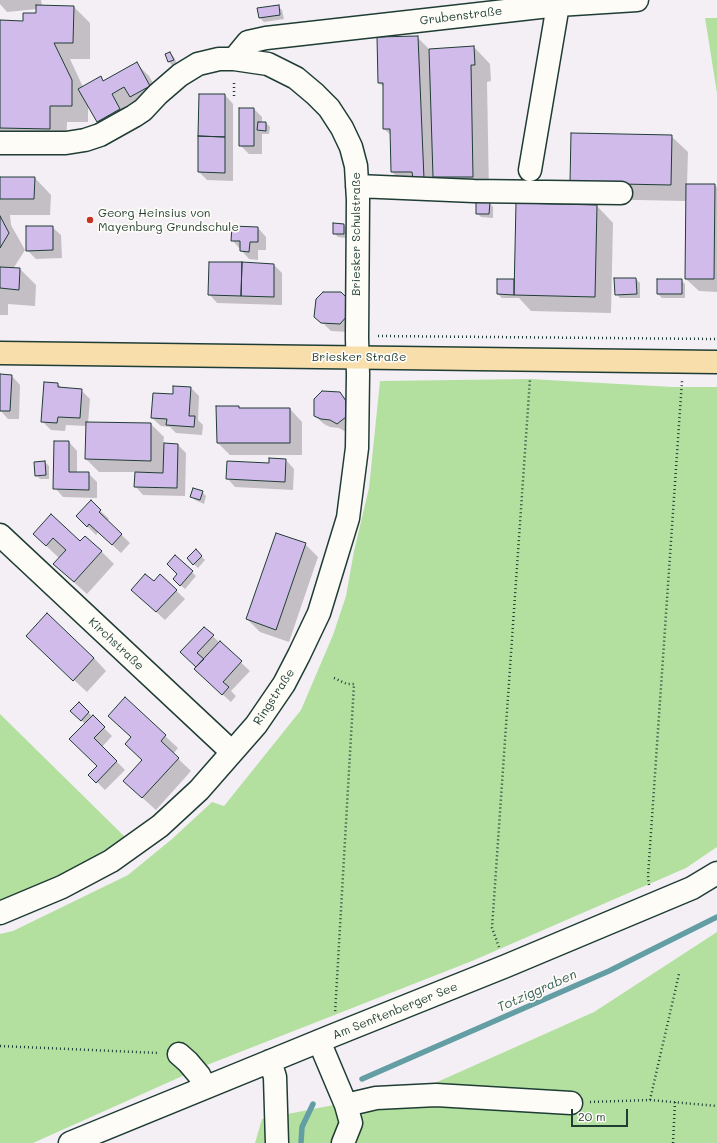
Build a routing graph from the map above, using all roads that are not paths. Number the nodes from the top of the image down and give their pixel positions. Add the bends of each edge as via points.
1 (637, 0) edge
2 (557, 2) edge
3 (234, 59) junction
4 (0, 143) edge
5 (530, 170) dead end
6 (357, 186) junction
7 (622, 193) dead end
8 (0, 352) edge
9 (357, 357) junction
10 (717, 362) edge
11 (0, 535) edge
12 (232, 752) junction
13 (717, 873) edge
14 (0, 913) edge
15 (326, 1038) junction
16 (179, 1054) road end
17 (270, 1061) junction
18 (205, 1087) junction
19 (571, 1103) road end
20 (346, 1105) junction
21 (70, 1143) edge
22 (277, 1143) edge
23 (343, 1143) edge

1 - 2 street, Grubenstraße
2 - 3 street, Grubenstraße via 364,28 266,38 248,42
2 - 5 street
3 - 4 street, Briesker Schulstraße via 219,59 198,64 180,75 143,110 100,135 66,143
3 - 6 street, Briesker Schulstraße via 268,64 296,78 329,108 351,147 356,166
6 - 7 street
6 - 9 street, Briesker Schulstraße
8 - 9 main road, Briesker Straße
9 - 10 main road, Briesker Straße
9 - 12 street, Ringstraße via 357,448 348,518 319,613 284,684 256,725
11 - 12 street, Kirchstraße
12 - 14 street, Ringstraße via 199,790 160,826 111,861 62,888
13 - 15 street, Am Senftenberger See via 692,888 652,905
15 - 17 street, Am Senftenberger See
15 - 20 street
16 - 18 street via 195,1070
17 - 18 street, Am Senftenberger See
17 - 22 street via 276,1077
18 - 21 street, Am Senftenberger See
19 - 20 street via 436,1095 376,1098
20 - 23 street via 351,1123

